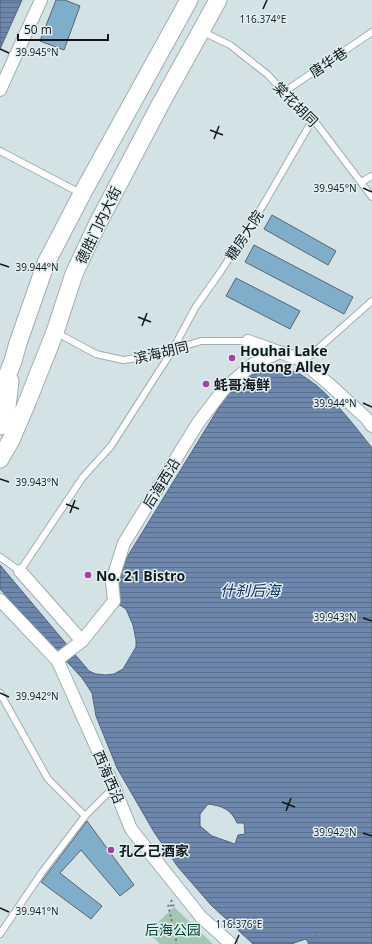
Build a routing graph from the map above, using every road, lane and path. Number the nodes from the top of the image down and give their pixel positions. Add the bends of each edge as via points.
1 (40, 0) edge
2 (189, 0) edge
3 (218, 0) edge
4 (201, 31) junction
5 (372, 32) edge
6 (0, 90) edge
7 (284, 92) junction
8 (314, 119) junction
9 (0, 151) edge
10 (372, 176) edge
11 (361, 182) junction
12 (82, 194) junction
13 (372, 197) edge
14 (372, 301) edge
15 (55, 332) junction
16 (248, 340) joint
17 (172, 351) junction
18 (280, 352) junction
19 (13, 361) junction
20 (302, 362) junction
21 (0, 394) edge
22 (370, 419) edge
23 (0, 426) edge
24 (0, 459) edge
25 (0, 557) edge
26 (20, 571) junction
27 (0, 600) edge
28 (82, 641) junction
29 (57, 660) junction
30 (0, 693) edge
31 (114, 787) junction
32 (85, 816) junction
33 (171, 900) dead end
34 (317, 933) dead end
35 (0, 934) edge
36 (176, 944) edge
37 (231, 944) edge
38 (308, 944) edge

1 - 6 street
2 - 12 main road, 德胜门内大街
3 - 4 main road, 德胜门内大街
4 - 7 lane, 棠花胡同 via 230,45 267,74
4 - 15 main road, 德胜门内大街 via 97,225 74,274
5 - 7 lane, 唐华巷
7 - 8 lane, 棠花胡同 via 303,112
8 - 11 lane, 棠花胡同
8 - 17 lane, 糖房大院 via 262,207 195,308
9 - 12 lane
10 - 11 lane
11 - 13 lane, 棠花胡同
12 - 19 main road, 德胜门内大街 via 46,263
14 - 20 lane
15 - 17 lane, 滨海胡同 via 96,354 123,360
15 - 24 main road, 德胜门内大街 via 11,440
16 - 17 lane, 滨海胡同 via 202,341
16 - 18 street
17 - 26 lane, 糖房大院 via 111,446 82,477
18 - 20 street
18 - 28 street, 后海西沿 via 253,364 224,389 198,423 124,544 112,581 114,601
19 - 21 main road, 德胜门内大街
19 - 23 main road, 德胜门内大街 via 7,407
20 - 22 street
25 - 26 lane
26 - 28 street
27 - 29 street, 西海西沿
28 - 29 street, 后海西沿
29 - 31 street, 西海西沿
30 - 32 lane via 48,779
31 - 32 lane
31 - 37 street, 西海西沿 via 130,829 201,917
32 - 35 lane
33 - 36 path via 174,908 168,904
34 - 38 path

